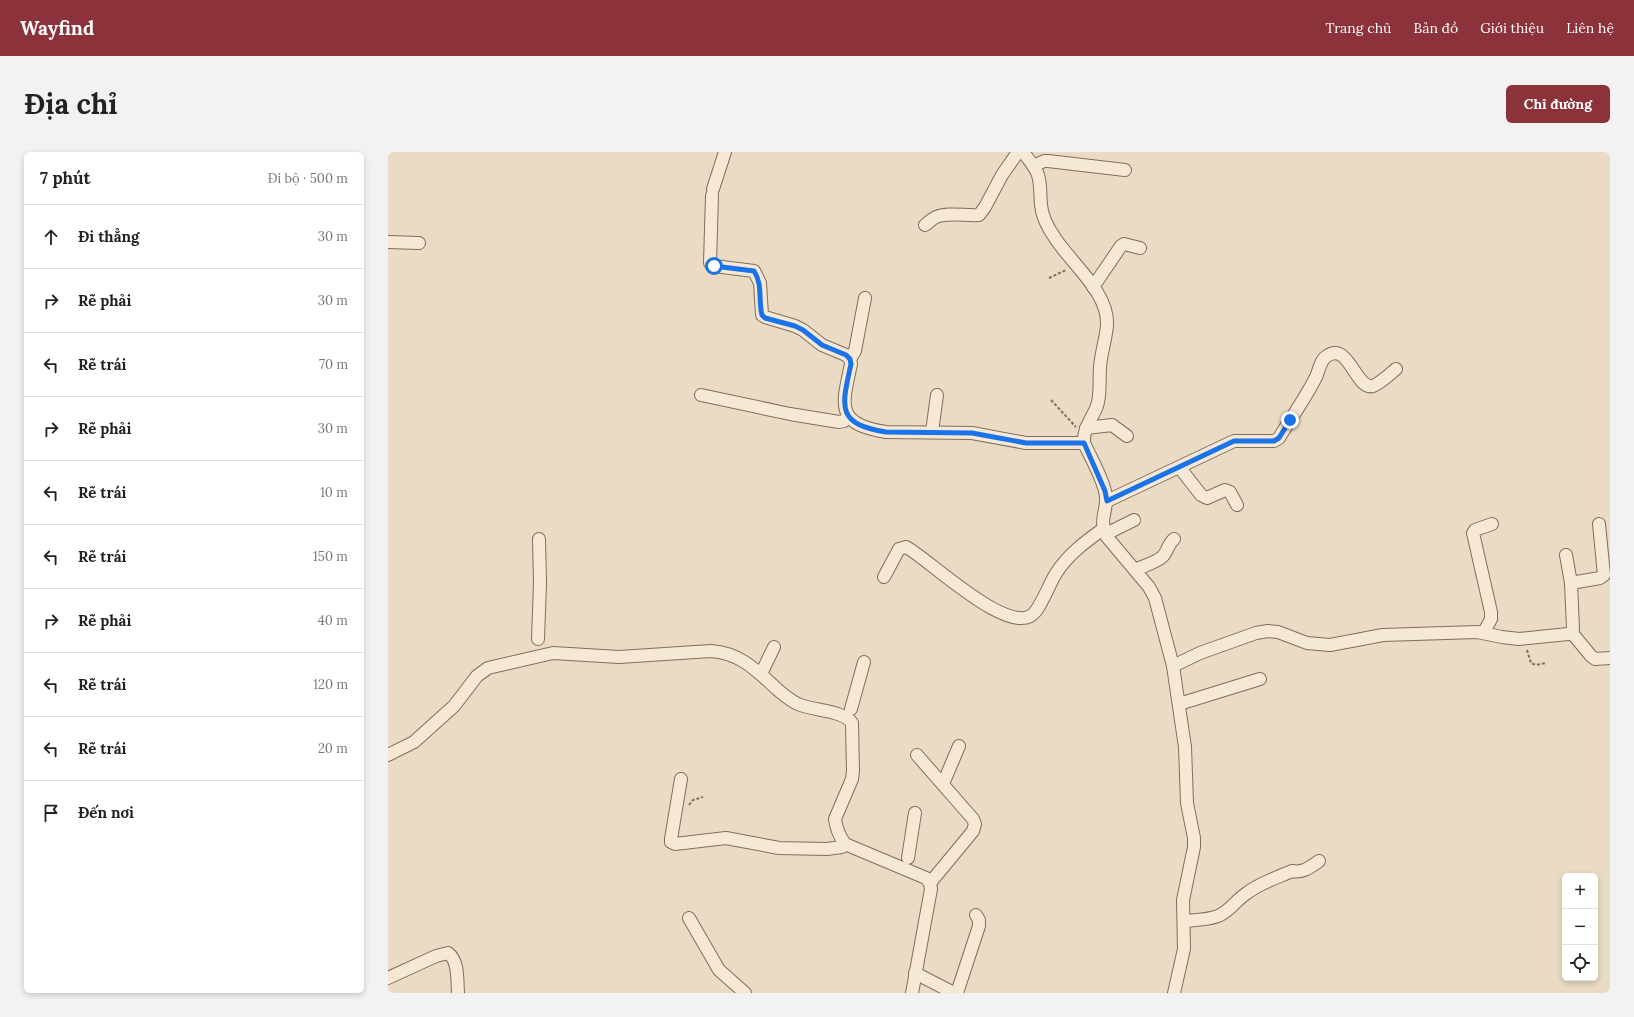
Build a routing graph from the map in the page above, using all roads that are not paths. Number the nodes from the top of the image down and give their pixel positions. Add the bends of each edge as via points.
1 (725, 152) edge
2 (1018, 152) edge
3 (1023, 152) edge
4 (1034, 166) junction
5 (1125, 170) dead end
6 (925, 225) dead end
7 (388, 242) edge
8 (418, 243) dead end
9 (1140, 248) dead end
10 (1093, 287) junction
11 (865, 298) dead end
12 (850, 359) junction
13 (1396, 369) dead end
14 (700, 395) dead end
15 (937, 395) dead end
16 (849, 417) junction
17 (932, 432) junction
18 (1084, 435) junction
19 (1127, 436) dead end
20 (1180, 468) junction
21 (1107, 501) junction
22 (1237, 505) dead end
23 (1134, 520) dead end
24 (1492, 524) dead end
25 (1599, 524) dead end
26 (1104, 531) junction
27 (539, 539) dead end
28 (1174, 539) dead end
29 (1566, 555) dead end
30 (1135, 570) junction
31 (884, 577) dead end
32 (1571, 583) junction
33 (1484, 632) junction
34 (1572, 633) junction
35 (538, 647) junction
36 (774, 647) dead end
37 (1610, 658) edge
38 (864, 662) dead end
39 (1173, 666) junction
40 (761, 674) junction
41 (1260, 679) dead end
42 (1179, 704) junction
43 (850, 714) junction
44 (959, 746) dead end
45 (388, 755) edge
46 (917, 755) dead end
47 (681, 779) dead end
48 (943, 784) junction
49 (915, 812) dead end
50 (845, 844) junction
51 (1319, 861) dead end
52 (907, 864) junction
53 (930, 883) junction
54 (976, 915) dead end
55 (689, 918) dead end
56 (1184, 920) junction
57 (915, 973) junction
58 (388, 978) edge
59 (458, 993) edge
60 (745, 993) edge
61 (912, 993) edge
62 (954, 993) edge
63 (957, 993) edge
64 (1174, 993) edge

1 - 12 street via 712,192 710,262 714,266 754,271 760,283 762,315 765,318 795,326 822,345
2 - 6 street via 979,215 936,217
3 - 4 street
4 - 5 street via 1048,161
4 - 10 street via 1040,182 1043,217 1055,238
7 - 8 street
9 - 10 street via 1128,244 1121,246
10 - 18 street via 1103,302 1107,325 1097,406
11 - 12 street via 855,351
12 - 16 street via 844,398 844,407
13 - 20 street via 1374,386 1368,386 1363,384 1342,356 1328,355 1323,359 1308,393 1279,438 1274,441 1234,441
14 - 16 street via 839,422
15 - 17 street
16 - 17 street via 857,424 876,430
17 - 18 street via 972,433 1026,443
18 - 19 street via 1112,425
18 - 21 street
20 - 21 street
20 - 22 street via 1201,495 1207,498 1226,490 1230,492
21 - 26 street via 1103,520
23 - 26 street
24 - 33 street via 1473,533 1491,612 1491,619
25 - 32 street via 1604,575
26 - 30 street
26 - 31 street via 1069,556 1034,613 1026,618 1016,619 986,605 906,547 899,549
27 - 35 street
28 - 30 street via 1168,544 1161,558
29 - 32 street
30 - 39 street via 1155,598
32 - 34 street
33 - 34 street via 1511,639
33 - 39 street via 1383,635 1330,645 1307,643 1278,632 1256,632
34 - 37 street via 1595,659
35 - 40 street via 554,653 619,658 724,652 736,656
35 - 45 street via 482,671 454,706 414,742
36 - 40 street
38 - 43 street
39 - 42 street
40 - 43 street via 798,704 843,716
41 - 42 street
42 - 56 street via 1185,747 1187,803 1194,838 1183,900
43 - 50 street via 853,729 853,771 835,819
44 - 48 street
46 - 48 street
47 - 50 street via 671,842 675,844 726,838 779,848 838,848
48 - 53 street via 975,824 973,831
49 - 52 street
50 - 52 street
51 - 56 street via 1305,871 1292,871 1253,889 1226,912 1217,916
52 - 53 street
53 - 57 street
54 - 63 street via 979,926
55 - 60 street via 719,970
56 - 64 street via 1184,949
57 - 61 street
57 - 62 street
58 - 59 street via 448,953 455,962

